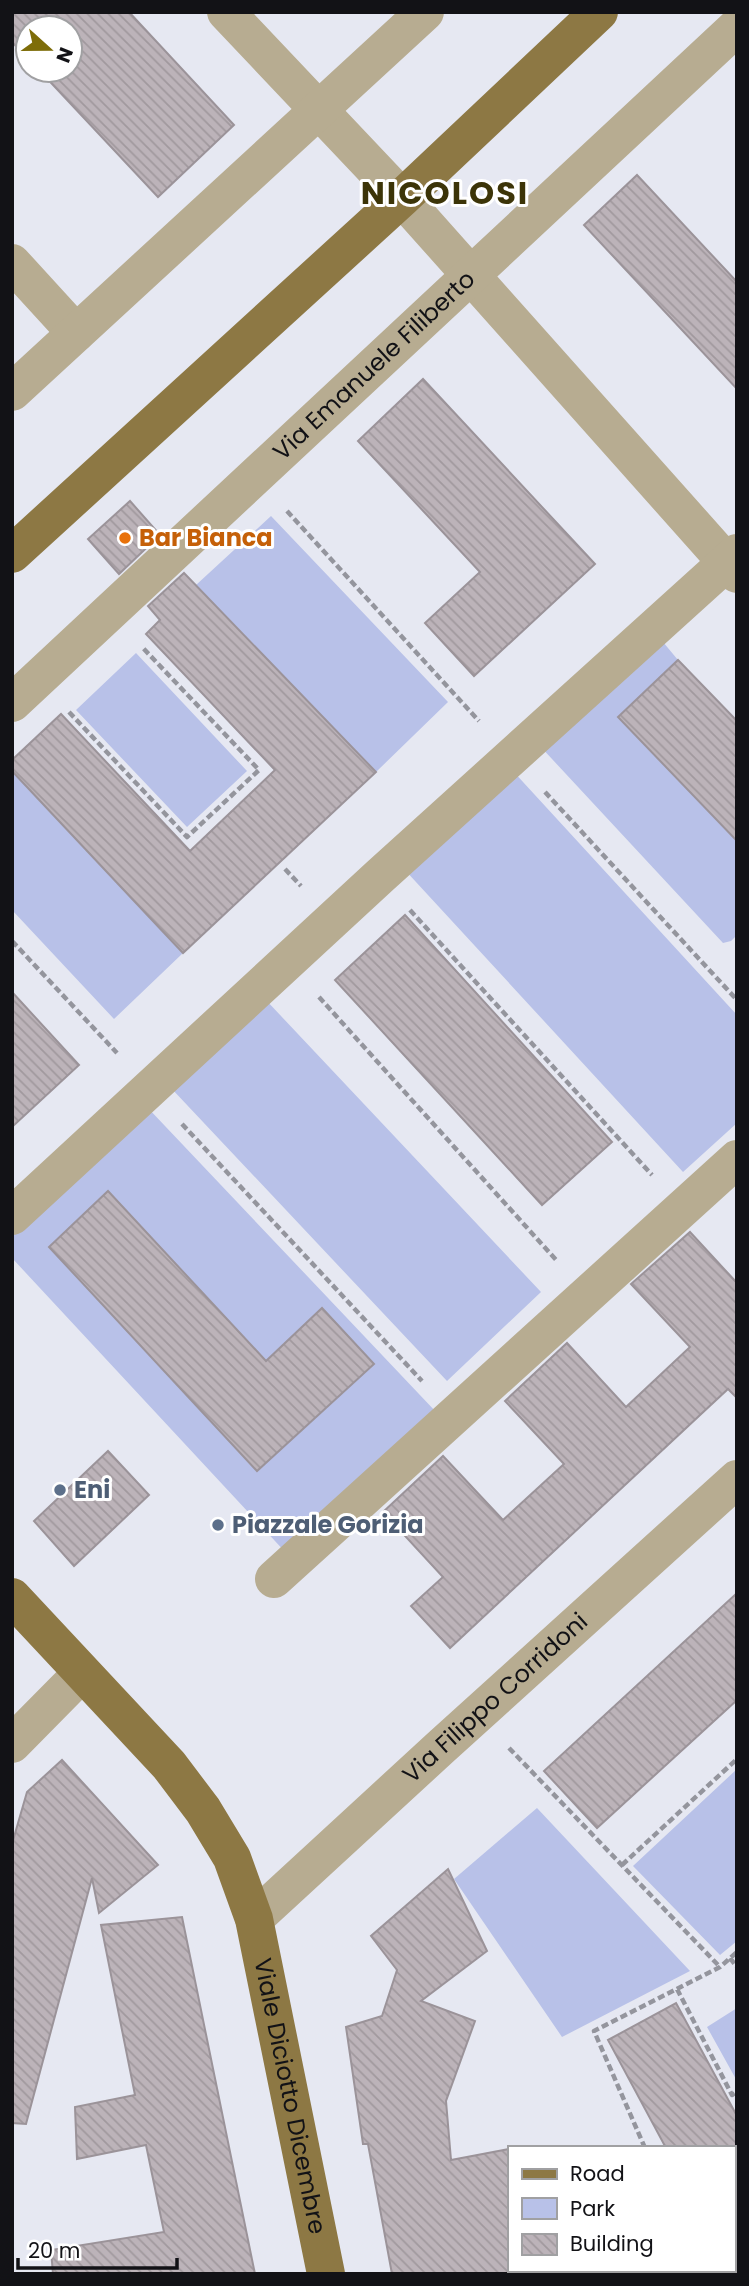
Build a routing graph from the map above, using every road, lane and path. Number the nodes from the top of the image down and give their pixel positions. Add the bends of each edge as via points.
1 (226, 12) edge
2 (425, 12) edge
3 (599, 12) edge
4 (737, 27) edge
5 (320, 110) junction
6 (402, 198) junction
7 (12, 262) edge
8 (470, 274) junction
9 (76, 333) junction
10 (12, 392) edge
11 (12, 554) edge
12 (733, 563) edge
13 (138, 643) dead end
14 (25, 691) edge
15 (380, 877) junction
16 (12, 942) edge
17 (288, 962) junction
18 (151, 1090) junction
19 (737, 1159) edge
20 (683, 1209) junction
21 (12, 1216) edge
22 (588, 1295) junction
23 (455, 1416) junction
24 (737, 1479) edge
25 (274, 1579) dead end
26 (12, 1597) edge
27 (82, 1673) junction
28 (477, 1715) junction
29 (12, 1744) edge
30 (737, 1759) edge
31 (621, 1865) junction
32 (254, 1919) junction
33 (737, 1952) edge
34 (730, 1958) junction
35 (720, 1966) junction
36 (737, 1967) edge
37 (677, 1989) junction
38 (737, 2092) edge
39 (644, 2146) edge
40 (326, 2274) edge

1 - 5 street
2 - 5 street
3 - 6 main road
4 - 8 street, Via Emanuele Filiberto
5 - 6 street
5 - 9 street
6 - 8 street
6 - 11 main road
7 - 9 street
8 - 12 street
8 - 14 street, Via Emanuele Filiberto
9 - 10 street
12 - 15 street
13 - 14 path via 259,769 187,836
15 - 17 street
15 - 20 path
16 - 18 path
17 - 18 street
17 - 22 path
18 - 21 street
18 - 23 path
19 - 20 street
20 - 22 street
22 - 23 street
23 - 25 street
24 - 28 street, Via Filippo Corridoni
26 - 27 main road
27 - 29 street
27 - 32 main road via 169,1765 203,1810 232,1858
28 - 31 path
28 - 32 street, Via Filippo Corridoni
30 - 31 path
31 - 35 path
32 - 40 main road, Viale Diciotto Dicembre
33 - 34 path
34 - 35 path
34 - 36 path
35 - 37 path
37 - 38 path via 732,2095
37 - 39 path via 594,2031

